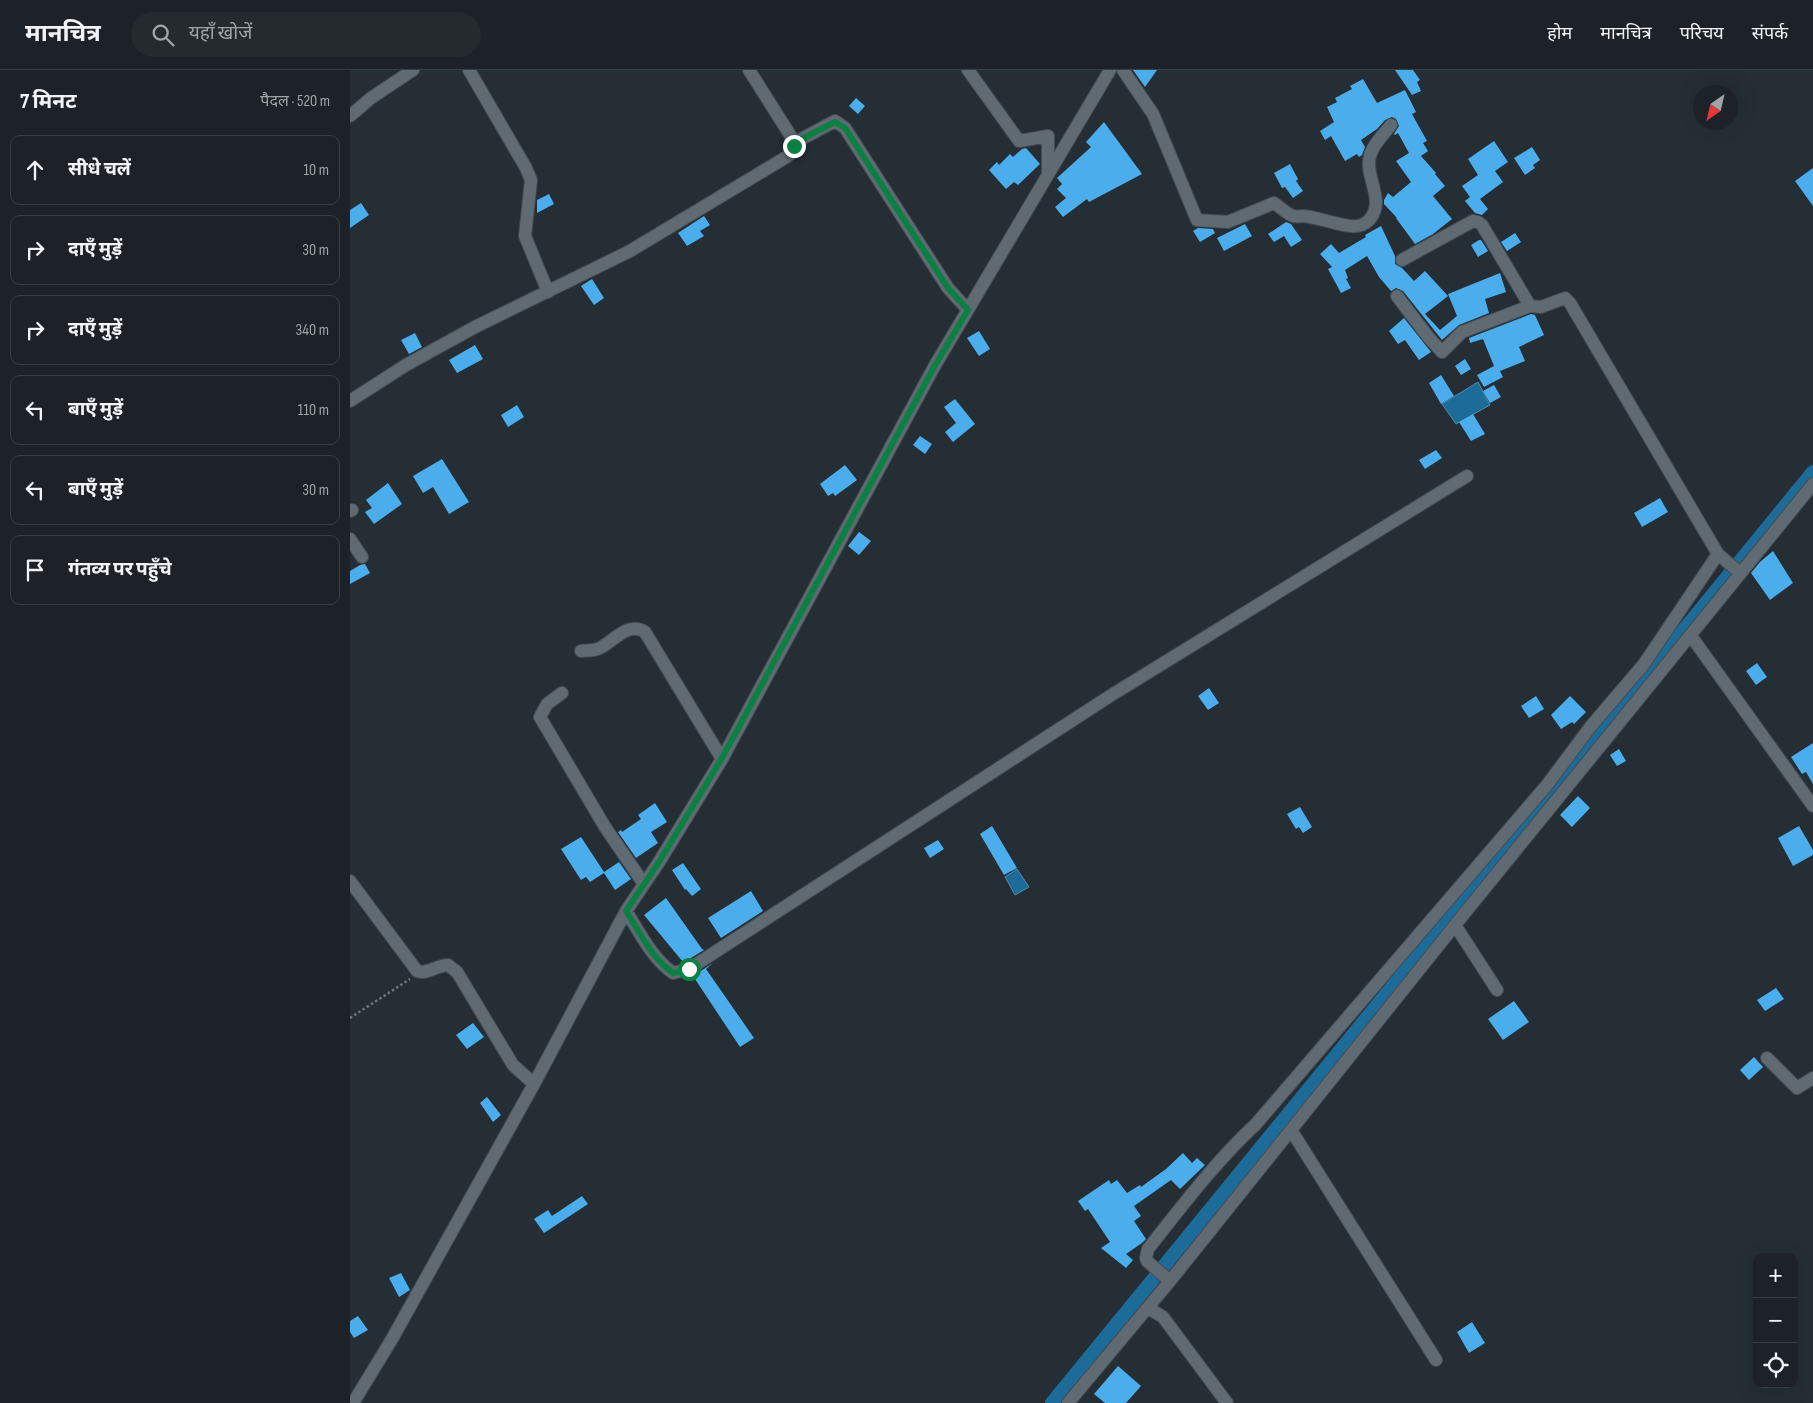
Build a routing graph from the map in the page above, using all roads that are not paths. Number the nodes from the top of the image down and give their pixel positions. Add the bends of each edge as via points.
1 (413, 70) edge
2 (470, 70) edge
3 (749, 70) edge
4 (968, 70) edge
5 (1110, 70) edge
6 (1123, 70) edge
7 (350, 116) edge
8 (1391, 124) dead end
9 (794, 143) junction
10 (1048, 173) junction
11 (1402, 260) dead end
12 (548, 292) junction
13 (1397, 296) dead end
14 (1530, 306) junction
15 (968, 310) junction
16 (350, 401) edge
17 (1467, 476) dead end
18 (1813, 484) edge
19 (350, 539) edge
20 (1719, 555) junction
21 (362, 557) dead end
22 (1738, 572) junction
23 (1691, 636) junction
24 (581, 651) dead end
25 (562, 693) dead end
26 (722, 758) junction
27 (1813, 806) edge
28 (350, 881) edge
29 (644, 884) junction
30 (626, 911) junction
31 (1455, 925) junction
32 (1497, 990) dead end
33 (1766, 1058) dead end
34 (1813, 1078) edge
35 (534, 1084) junction
36 (1291, 1130) junction
37 (1165, 1277) junction
38 (1148, 1308) junction
39 (1436, 1360) dead end
40 (353, 1403) edge
41 (1068, 1403) edge
42 (1227, 1403) edge

1 - 7 street
2 - 12 street via 531,180 525,236
3 - 9 street
4 - 10 street via 1019,141 1048,136
5 - 10 street
6 - 8 street via 1152,114 1197,220 1228,222 1274,203 1294,217 1310,217 1347,226 1363,225 1375,213 1377,205 1369,171 1370,156
9 - 12 street via 794,149 788,156 684,219 630,251
9 - 15 street via 835,122 845,128 948,288
10 - 15 street
11 - 14 street via 1473,221 1478,222
12 - 16 street via 475,326
13 - 14 street via 1442,352 1462,332
14 - 20 street via 1541,307 1565,298 1570,303
15 - 26 street
17 - 30 street via 1110,696 689,969 673,973 663,966
18 - 22 street
19 - 21 street
20 - 22 street
20 - 37 street via 1644,664 1591,726 1547,785 1256,1124 1203,1180 1148,1249 1147,1261
22 - 23 street
23 - 27 street
23 - 31 street
24 - 26 street via 599,648 630,628 645,632
25 - 29 street via 547,704 540,718 605,827
26 - 29 street
28 - 35 street via 414,968 419,972 443,965 454,968 513,1064
29 - 30 street
30 - 35 street
31 - 32 street
31 - 36 street
33 - 34 street via 1797,1088
35 - 40 street via 392,1340
36 - 37 street
36 - 39 street
37 - 38 street
38 - 41 street
38 - 42 street via 1163,1318

